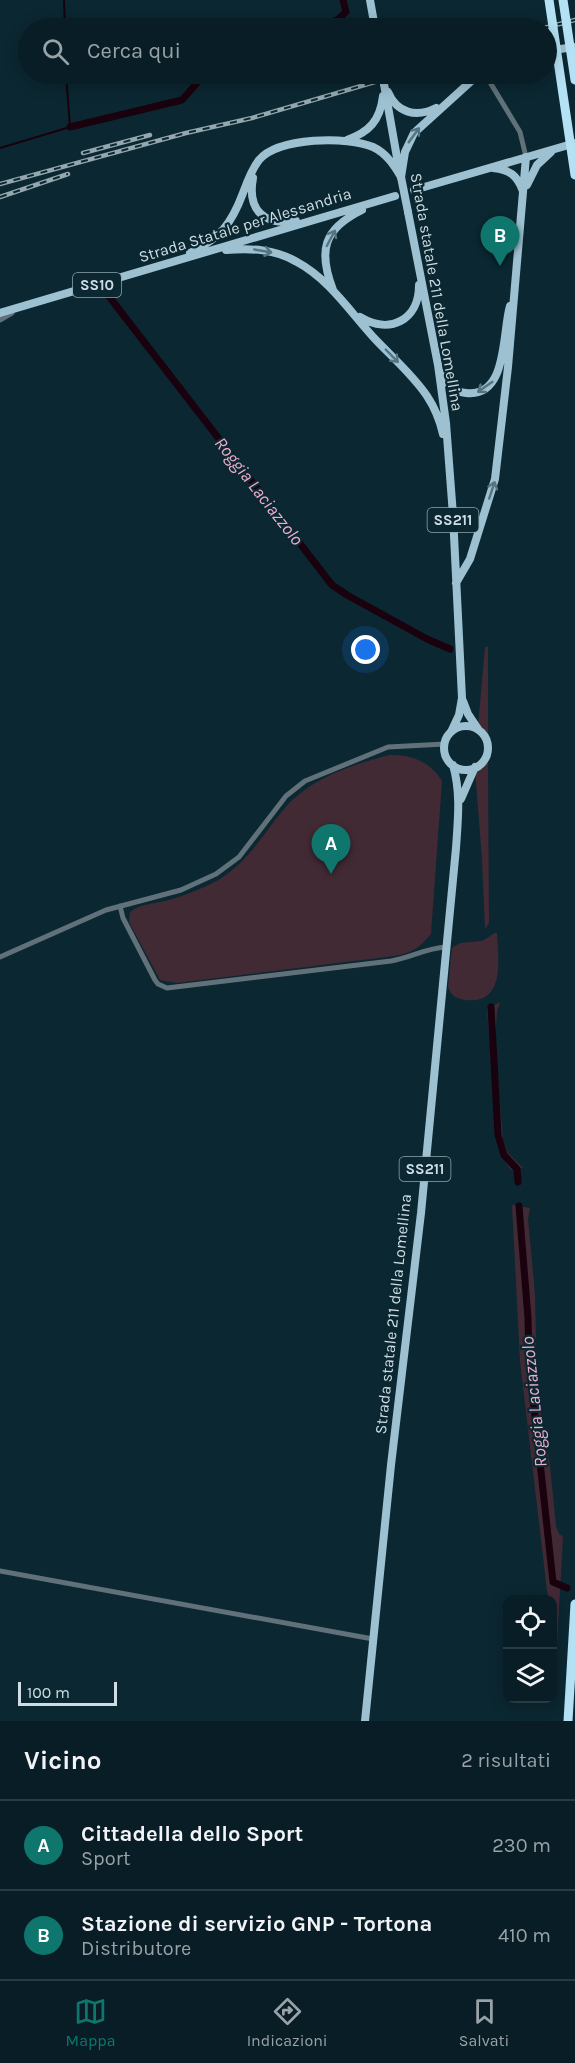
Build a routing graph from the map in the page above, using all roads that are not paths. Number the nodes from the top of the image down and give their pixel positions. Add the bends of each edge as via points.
1 (370, 0) edge
2 (549, 0) edge
3 (563, 0) edge
4 (373, 18) edge
5 (552, 18) edge
6 (575, 47) edge
7 (557, 49) edge
8 (557, 54) edge
9 (575, 80) edge
10 (384, 84) junction
11 (467, 84) edge
12 (490, 84) edge
13 (446, 102) junction
14 (346, 140) junction
15 (575, 143) edge
16 (556, 148) junction
17 (526, 157) junction
18 (254, 168) junction
19 (487, 168) junction
20 (575, 175) edge
21 (401, 177) junction
22 (414, 190) dead end
23 (524, 194) junction
24 (395, 196) dead end
25 (382, 200) junction
26 (328, 215) junction
27 (205, 253) junction
28 (418, 260) junction
29 (170, 262) junction
30 (335, 293) junction
31 (513, 294) junction
32 (24, 307) junction
33 (352, 313) junction
34 (0, 314) edge
35 (0, 320) edge
36 (438, 365) junction
37 (449, 456) junction
38 (456, 583) junction
39 (462, 698) junction
40 (478, 730) junction
41 (451, 732) junction
42 (445, 744) junction
43 (453, 765) junction
44 (475, 767) junction
45 (460, 802) junction
46 (120, 906) junction
47 (446, 947) junction
48 (0, 957) edge
49 (0, 1571) edge
50 (575, 1604) edge
51 (373, 1640) junction
52 (365, 1721) edge
53 (568, 1721) edge

1 - 4 main road
2 - 5 highway, bridge
3 - 9 highway, bridge
6 - 7 main road
8 - 20 highway, bridge
10 - 13 main road via 395,104 408,112 421,113
10 - 14 main road via 378,119 367,131
10 - 21 main road, Strada statale 211 della Lomellina / SS211
11 - 13 main road
12 - 17 street via 520,132
21 -> 13 main road via 409,142
14 - 18 main road via 283,145 266,154
14 - 21 main road via 381,152
15 - 16 main road
16 - 17 main road
16 - 23 main road via 533,171
17 - 19 main road
17 - 23 main road
18 - 26 main road via 251,196 256,209 266,218 281,223
18 - 29 main road via 224,230 204,246
19 - 22 main road
19 - 23 main road via 511,172
21 - 28 main road, Strada statale 211 della Lomellina / SS211, bridge
23 - 31 main road
24 - 25 main road, Strada Statale per Alessandria
25 - 26 main road, Strada Statale per Alessandria
30 -> 25 main road via 325,267 329,238 341,222
26 - 27 main road, Strada Statale per Alessandria
27 - 29 main road, Strada Statale per Alessandria
27 -> 30 main road via 250,249 284,255 311,271
28 - 33 main road via 419,296 405,319 378,325
28 - 36 main road, Strada statale 211 della Lomellina / SS211
29 - 32 main road, Strada Statale per Alessandria / SS10
30 - 33 main road
31 -> 36 main road via 499,372 489,387 471,394 459,392 448,384
38 -> 31 main road via 470,559 495,479
32 - 34 main road, Strada Statale per Alessandria / SS10
32 - 35 street
33 -> 37 main road via 428,396
36 - 37 main road, Strada statale 211 della Lomellina / SS211
37 - 38 main road, Strada statale 211 della Lomellina / SS211
38 - 39 main road, Strada statale 211 della Lomellina / SS211
39 - 40 main road, Strada statale 211 della Lomellina / SS211
39 - 41 main road, Strada statale 211 della Lomellina / SS211
40 - 41 main road via 462,726
40 - 44 main road, Strada statale 211 della Lomellina / SS211 via 488,749
41 - 42 main road, Strada statale 211 della Lomellina / SS211
42 - 43 main road, Strada statale 211 della Lomellina / SS211
42 - 46 street via 388,747 305,781 286,796 228,866 198,884
43 - 44 main road via 461,769
43 - 45 main road, Strada statale 211 della Lomellina / SS211
44 - 45 main road, Strada statale 211 della Lomellina / SS211
45 - 47 main road, Strada statale 211 della Lomellina / SS211
46 - 47 street via 155,981 167,988 403,960
46 - 48 street
47 - 51 main road, Strada statale 211 della Lomellina / SS211 via 421,1213
49 - 51 street
50 - 53 highway
51 - 52 main road, Strada statale 211 della Lomellina / SS211

